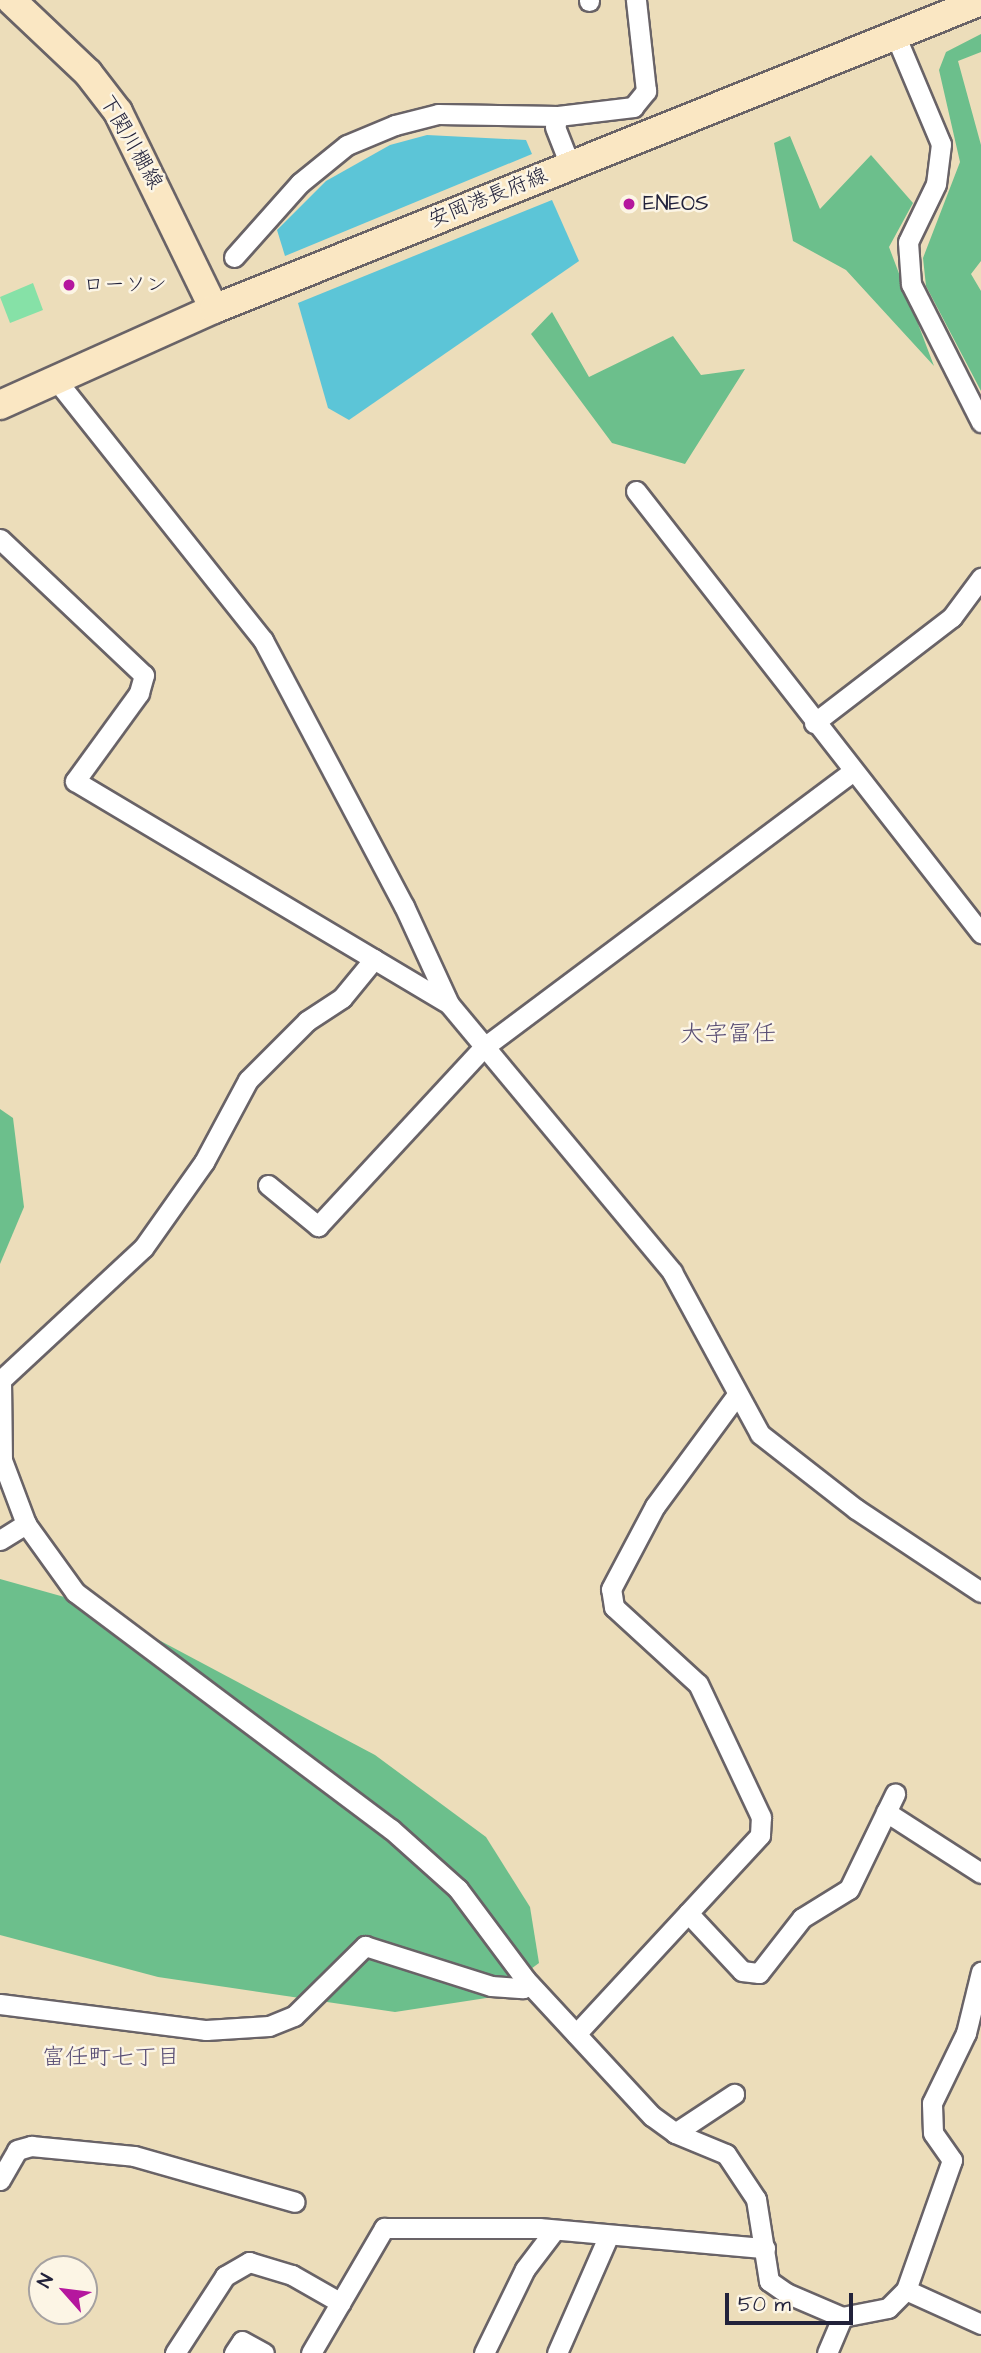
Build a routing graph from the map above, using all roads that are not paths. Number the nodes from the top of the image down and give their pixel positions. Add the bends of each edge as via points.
1 (11, 0) edge
2 (636, 0) edge
3 (981, 1) edge
4 (896, 37) junction
5 (558, 116) junction
6 (570, 165) junction
7 (234, 257) dead end
8 (214, 309) junction
9 (57, 382) junction
10 (0, 405) edge
11 (981, 422) edge
12 (636, 491) dead end
13 (0, 539) edge
14 (981, 578) edge
15 (814, 723) junction
16 (852, 772) junction
17 (981, 933) edge
18 (374, 959) junction
19 (449, 1004) junction
20 (484, 1048) junction
21 (268, 1185) dead end
22 (736, 1396) junction
23 (26, 1524) junction
24 (0, 1540) edge
25 (981, 1592) edge
26 (895, 1794) dead end
27 (886, 1812) junction
28 (981, 1873) edge
29 (688, 1913) junction
30 (981, 1972) edge
31 (525, 1979) junction
32 (0, 2004) edge
33 (576, 2034) junction
34 (734, 2094) dead end
35 (675, 2133) junction
36 (0, 2179) edge
37 (295, 2202) dead end
38 (554, 2231) junction
39 (608, 2237) junction
40 (765, 2248) junction
41 (906, 2290) junction
42 (341, 2303) junction
43 (842, 2317) junction
44 (981, 2324) edge
45 (175, 2353) edge
46 (234, 2353) edge
47 (264, 2353) edge
48 (311, 2353) edge
49 (484, 2353) edge
50 (557, 2353) edge
51 (827, 2353) edge

1 - 8 main road, 下関川棚線 via 88,73 118,112
2 - 5 street via 646,91 633,107
3 - 4 main road, 安岡港長府線
4 - 6 main road, 安岡港長府線
4 - 11 street via 941,144 939,175 908,242 911,284
5 - 6 street via 555,127
5 - 7 street via 438,114 347,145 300,183
6 - 8 main road, 安岡港長府線
8 - 9 main road, 安岡港長府線
9 - 10 main road, 安岡港長府線
9 - 19 street via 263,640 404,906
12 - 15 street
13 - 18 street via 144,675 139,693 75,781
14 - 15 street via 952,617
15 - 16 street
16 - 17 street
16 - 20 street
18 - 19 street
18 - 23 street via 342,998 307,1021 248,1080 204,1162 143,1248 1,1380 2,1460
19 - 20 street
20 - 21 street via 318,1226
20 - 22 street via 672,1272 700,1315
22 - 25 street via 775,1449
22 - 29 street via 655,1506 611,1589 614,1607 698,1684 761,1816 760,1835
23 - 24 street
23 - 31 street via 75,1591 391,1829 458,1889
26 - 27 street
27 - 28 street
27 - 29 street via 849,1889 802,1919 759,1973 742,1970
29 - 33 street
30 - 41 street via 966,2033 933,2103 933,2133 952,2160
31 - 32 street via 523,1988 491,1986 365,1946 294,2016 269,2026 206,2030
31 - 33 street
33 - 35 street
34 - 35 street
35 - 40 street via 726,2154 756,2199
36 - 37 street via 17,2150 31,2146 134,2156
38 - 39 street
38 - 42 street via 384,2228
38 - 49 street via 525,2269
39 - 40 street
39 - 50 street
40 - 43 street via 769,2281
41 - 43 street via 888,2308
41 - 44 street
42 - 45 street via 292,2275 249,2262 225,2276
42 - 48 street
43 - 51 street
46 - 47 street via 242,2341

